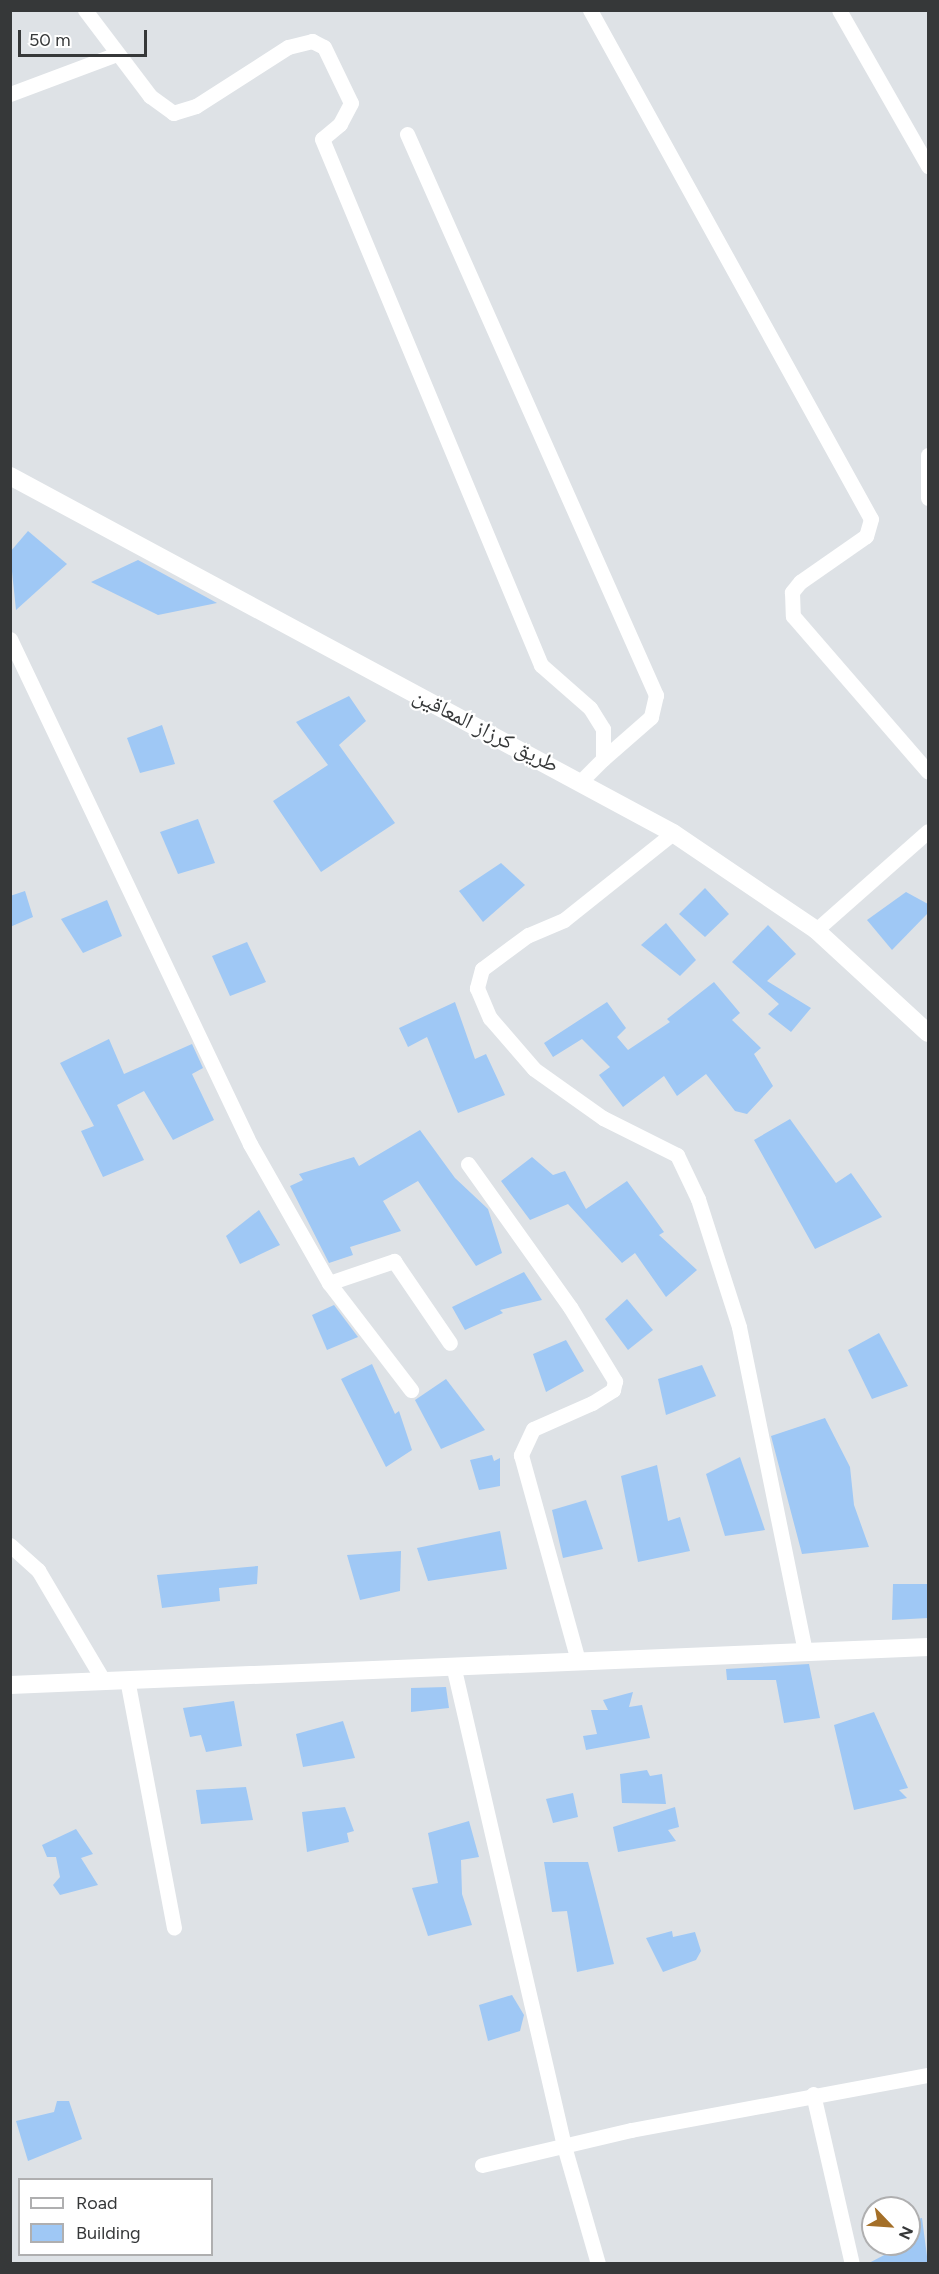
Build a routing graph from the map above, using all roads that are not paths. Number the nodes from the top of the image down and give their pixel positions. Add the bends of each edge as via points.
1 (85, 10) edge
2 (590, 10) edge
3 (839, 10) edge
4 (117, 54) junction
5 (10, 94) edge
6 (407, 134) dead end
7 (928, 166) edge
8 (928, 455) edge
9 (14, 481) edge
10 (928, 498) edge
11 (10, 639) edge
12 (603, 759) junction
13 (928, 772) edge
14 (582, 780) junction
15 (928, 831) edge
16 (673, 833) junction
17 (816, 930) junction
18 (928, 1033) edge
19 (468, 1164) dead end
20 (329, 1283) junction
21 (450, 1343) dead end
22 (411, 1390) dead end
23 (10, 1545) edge
24 (928, 1647) edge
25 (805, 1650) junction
26 (578, 1660) junction
27 (453, 1665) junction
28 (127, 1679) junction
29 (103, 1680) junction
30 (10, 1685) edge
31 (174, 1928) dead end
32 (928, 2075) edge
33 (813, 2094) junction
34 (564, 2146) junction
35 (482, 2165) dead end
36 (598, 2264) edge
37 (852, 2264) edge

1 - 4 street
2 - 13 street via 871,519 866,536 800,582 792,592 793,616
3 - 7 street
4 - 5 street
4 - 12 street via 150,96 173,113 196,106 288,47 312,41 324,47 351,103 340,124 322,139 541,665 598,717
6 - 12 street via 656,695 651,717
8 - 10 street
9 - 14 street, طريق كرزاز المعاقين
11 - 20 street via 250,1144
12 - 14 street
14 - 16 street, طريق كرزاز المعاقين
15 - 17 street
16 - 17 street, طريق كرزاز المعاقين
16 - 25 street via 564,920 528,935 482,969 477,988 490,1018 534,1069 603,1118 676,1155 681,1164 698,1199 739,1327
17 - 18 street, طريق كرزاز المعاقين
19 - 26 street via 570,1307 615,1381 613,1390 592,1403 533,1429 521,1455
20 - 21 street via 394,1261
20 - 22 street
23 - 29 street via 38,1570
24 - 25 street
25 - 26 street
26 - 27 street
27 - 28 street
27 - 34 street
28 - 29 street
28 - 31 street
29 - 30 street
32 - 33 street
33 - 34 street
33 - 37 street
34 - 35 street
34 - 36 street

